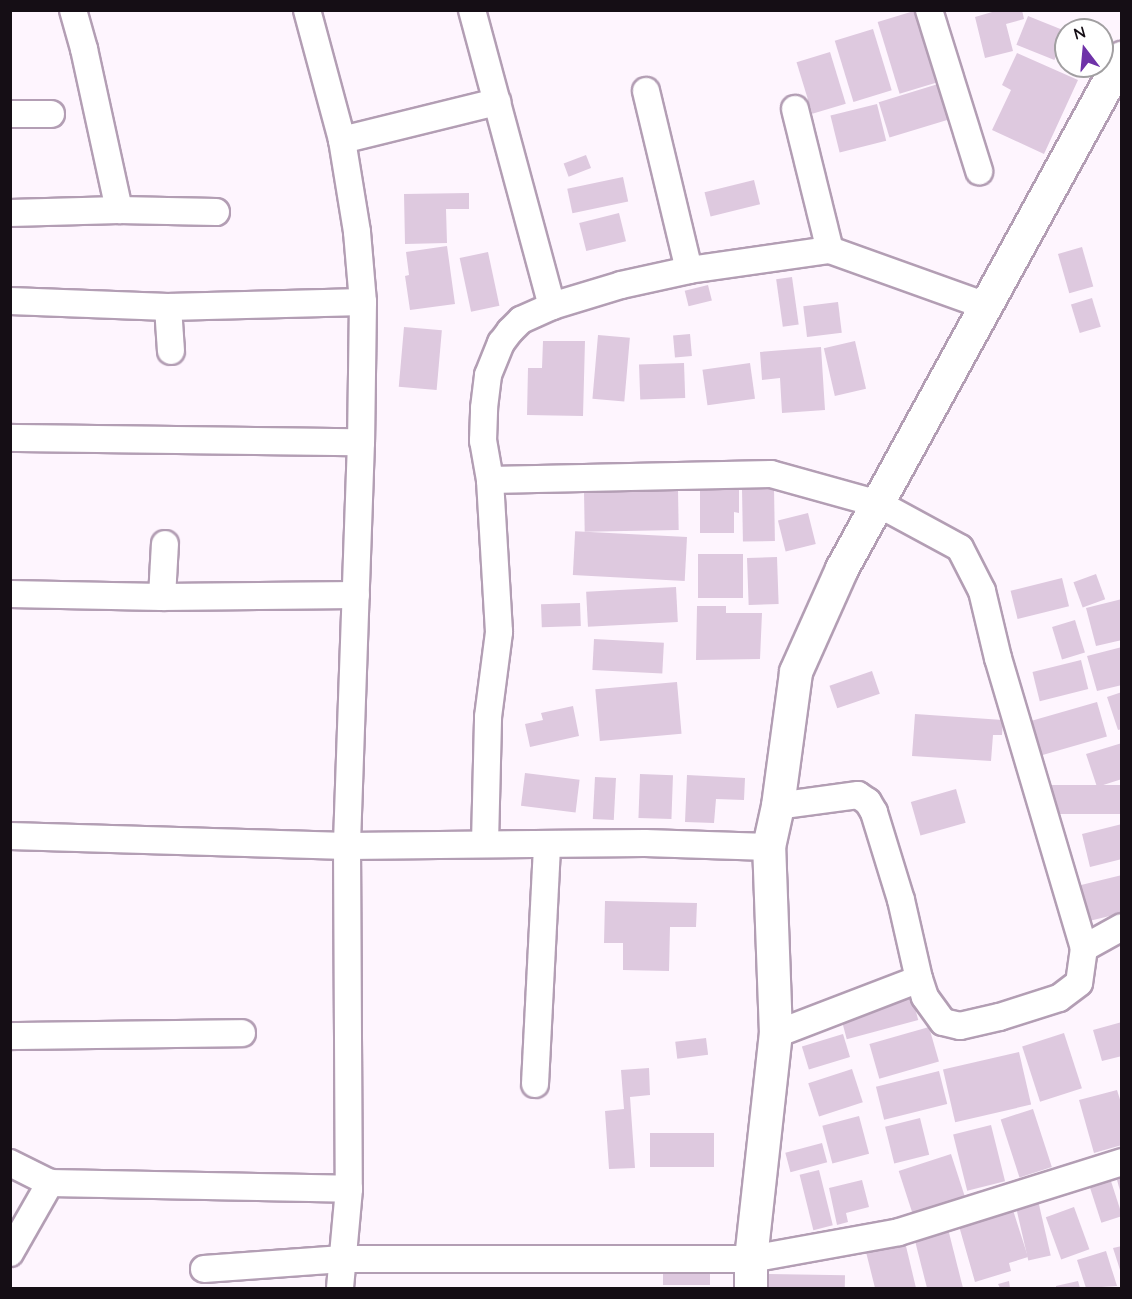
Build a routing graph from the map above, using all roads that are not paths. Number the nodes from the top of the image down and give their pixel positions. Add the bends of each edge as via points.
1 (73, 10) edge
2 (307, 10) edge
3 (472, 10) edge
4 (929, 10) edge
5 (1122, 58) edge
6 (646, 91) dead end
7 (497, 102) junction
8 (795, 109) dead end
9 (10, 114) edge
10 (51, 114) dead end
11 (342, 140) junction
12 (979, 171) dead end
13 (119, 210) junction
14 (216, 212) dead end
15 (10, 213) edge
16 (830, 250) junction
17 (689, 270) junction
18 (10, 301) edge
19 (363, 302) junction
20 (552, 306) junction
21 (986, 306) junction
22 (168, 307) junction
23 (171, 351) dead end
24 (10, 438) edge
25 (361, 442) junction
26 (490, 480) junction
27 (879, 504) junction
28 (165, 544) dead end
29 (10, 594) edge
30 (356, 595) junction
31 (162, 597) junction
32 (778, 806) junction
33 (10, 836) edge
34 (485, 843) junction
35 (547, 844) junction
36 (347, 846) junction
37 (769, 847) junction
38 (1122, 927) edge
39 (1084, 948) junction
40 (919, 979) junction
41 (242, 1033) dead end
42 (776, 1034) junction
43 (10, 1036) edge
44 (535, 1084) dead end
45 (1122, 1162) edge
46 (10, 1163) edge
47 (50, 1183) junction
48 (349, 1189) junction
49 (10, 1253) edge
50 (343, 1259) junction
51 (204, 1269) dead end
52 (751, 1274) edge
53 (340, 1288) edge

1 - 13 street
2 - 11 street
3 - 7 street
4 - 12 street
5 - 21 street
6 - 17 street
7 - 11 street
7 - 20 street
8 - 16 street
9 - 10 street
11 - 19 street via 357,232
13 - 14 street
13 - 15 street
16 - 17 street
16 - 21 street
17 - 20 street
18 - 22 street
19 - 22 street
19 - 25 street
20 - 26 street via 521,320 510,332 501,343 489,375 483,441
21 - 27 street
22 - 23 street
24 - 25 street
25 - 30 street
26 - 27 street via 771,474
26 - 34 street via 499,632 488,717
27 - 32 street via 842,569 796,672
27 - 39 street via 960,548 973,569
28 - 31 street
29 - 31 street
30 - 31 street
30 - 36 street
32 - 37 street
32 - 40 street via 858,795 868,802 901,900
33 - 36 street
34 - 35 street
34 - 36 street
35 - 37 street
35 - 44 street
36 - 48 street
37 - 42 street
38 - 39 street
39 - 40 street via 1079,983 1059,998 960,1026 943,1022 925,997
40 - 42 street
41 - 43 street
42 - 52 street
45 - 52 street
46 - 47 street
47 - 48 street
47 - 49 street
48 - 50 street
50 - 51 street
50 - 52 street
50 - 53 street

